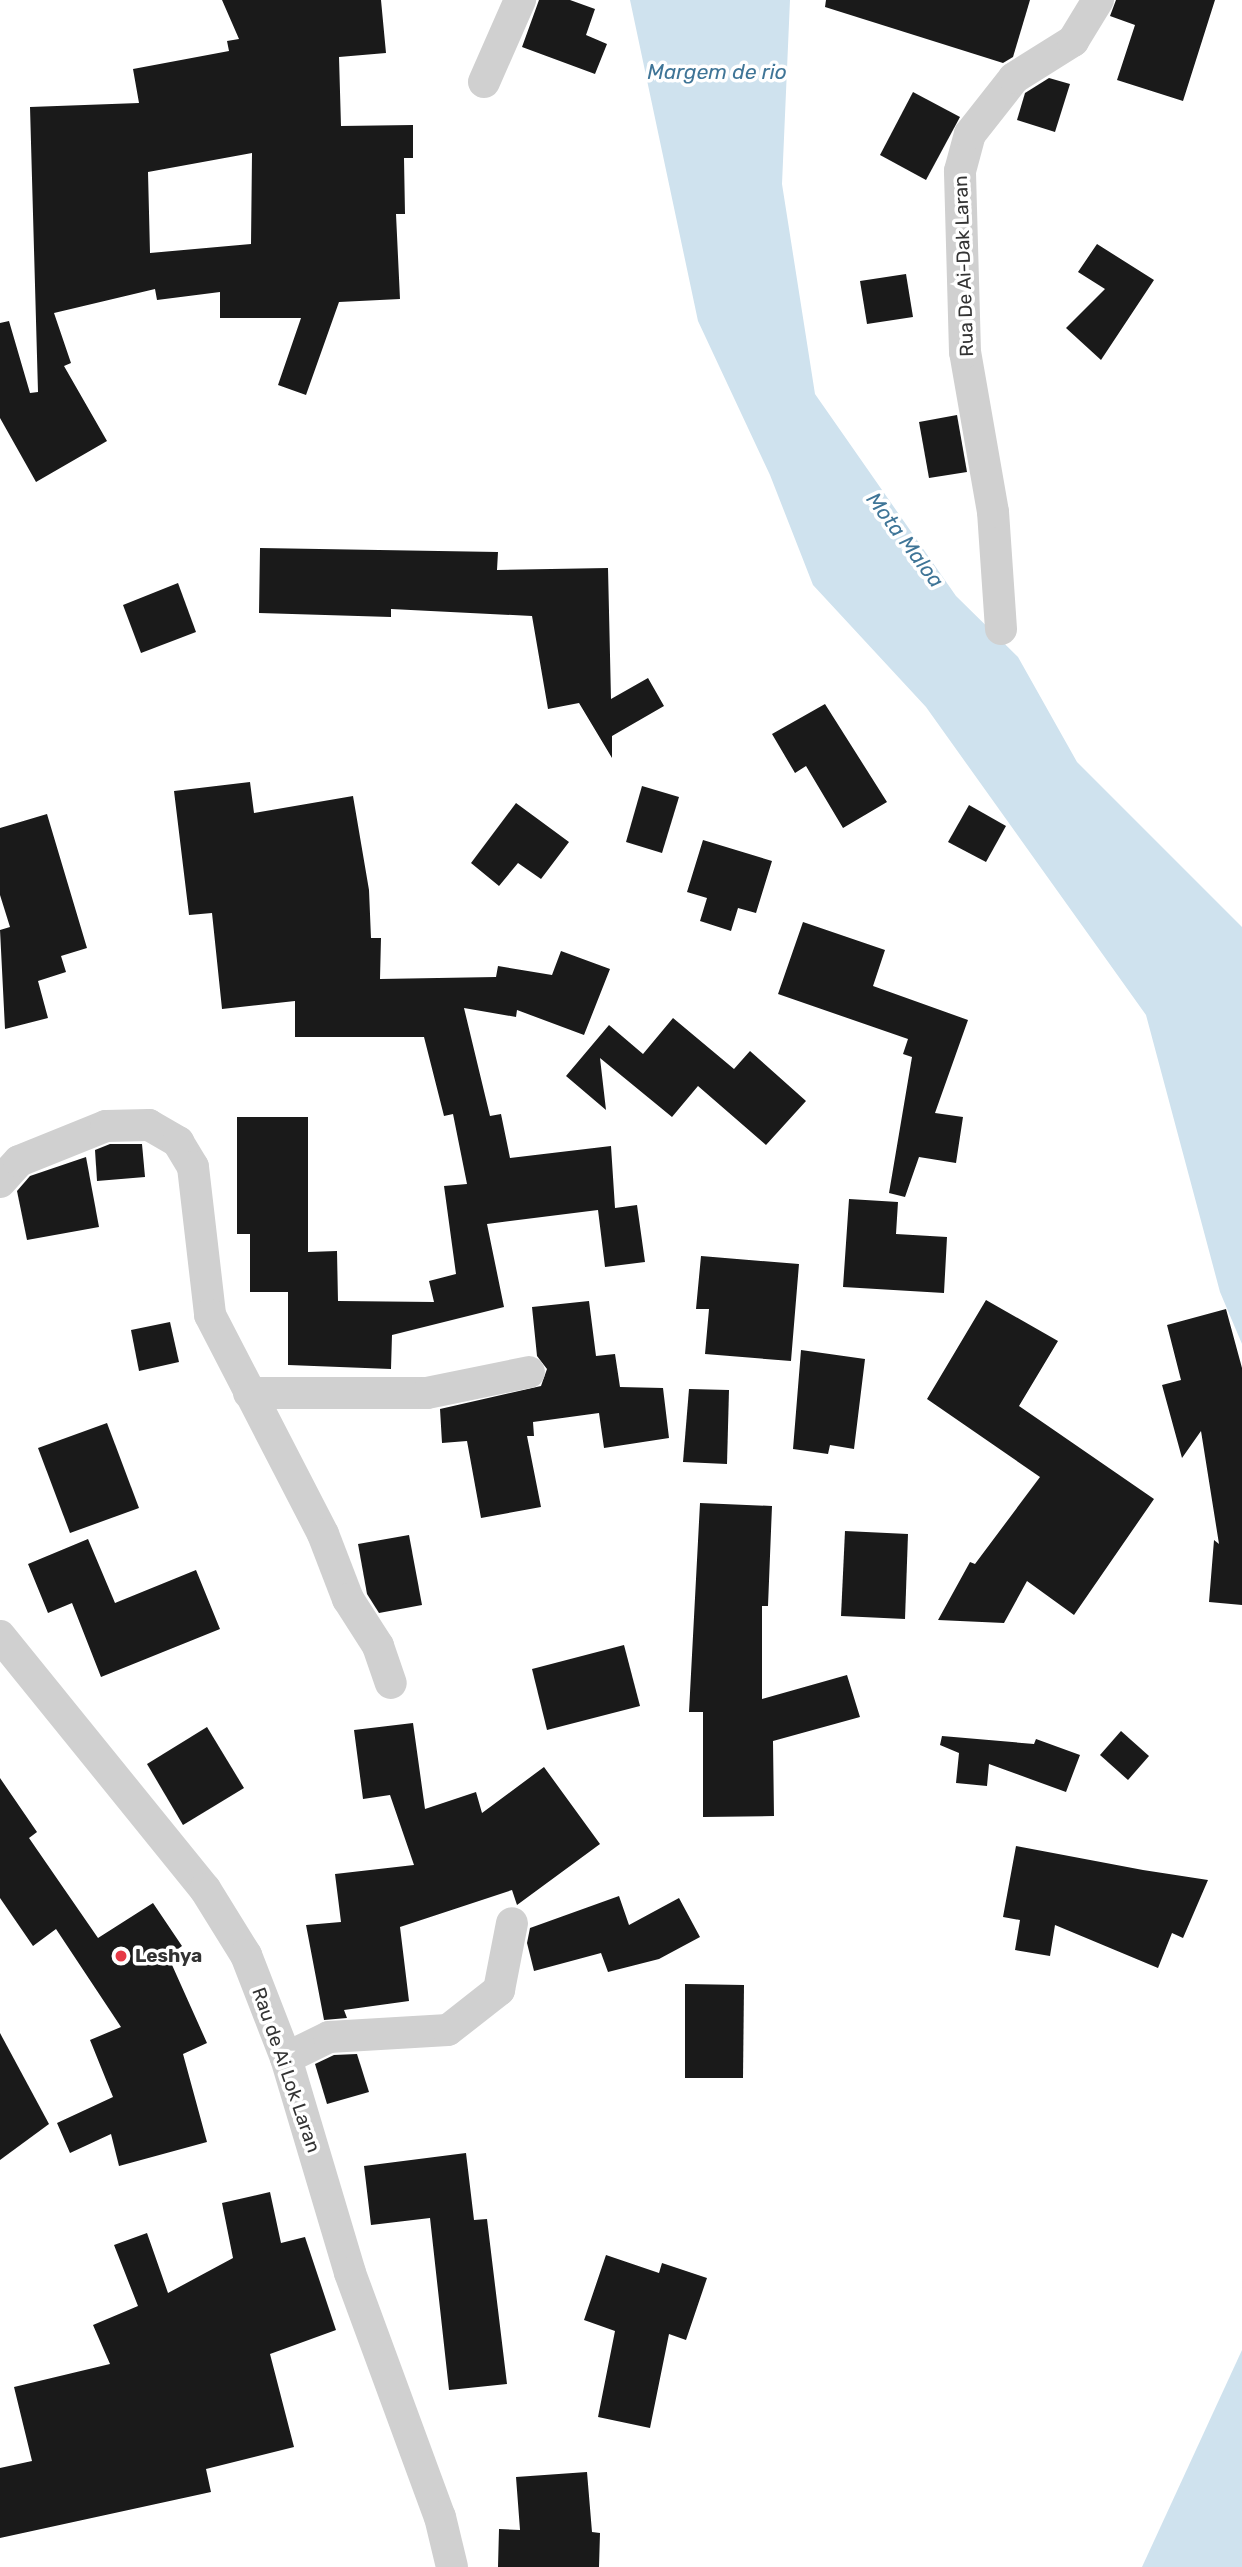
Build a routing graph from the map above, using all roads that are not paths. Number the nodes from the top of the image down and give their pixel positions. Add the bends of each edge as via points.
1 (520, 0) edge
2 (1097, 0) edge
3 (484, 82) dead end
4 (1001, 629) dead end
5 (0, 1182) edge
6 (529, 1372) dead end
7 (249, 1393) junction
8 (0, 1636) edge
9 (391, 1683) dead end
10 (512, 1923) dead end
11 (286, 2058) junction
12 (452, 2567) edge

1 - 3 street
2 - 4 street, Rua De Ai-Dak Laran via 1073,41 1014,78 964,146 965,352 993,512
5 - 7 street via 19,1161 106,1126 149,1125 178,1142 192,1167 210,1315
6 - 7 street via 427,1393
7 - 9 street via 323,1534 348,1599 378,1646
8 - 11 street, Rau de Ai Lok Laran via 205,1889 246,1955
10 - 11 street via 499,1990 448,2030 329,2037
11 - 12 street, Rau de Ai Lok Laran via 350,2273 440,2517

